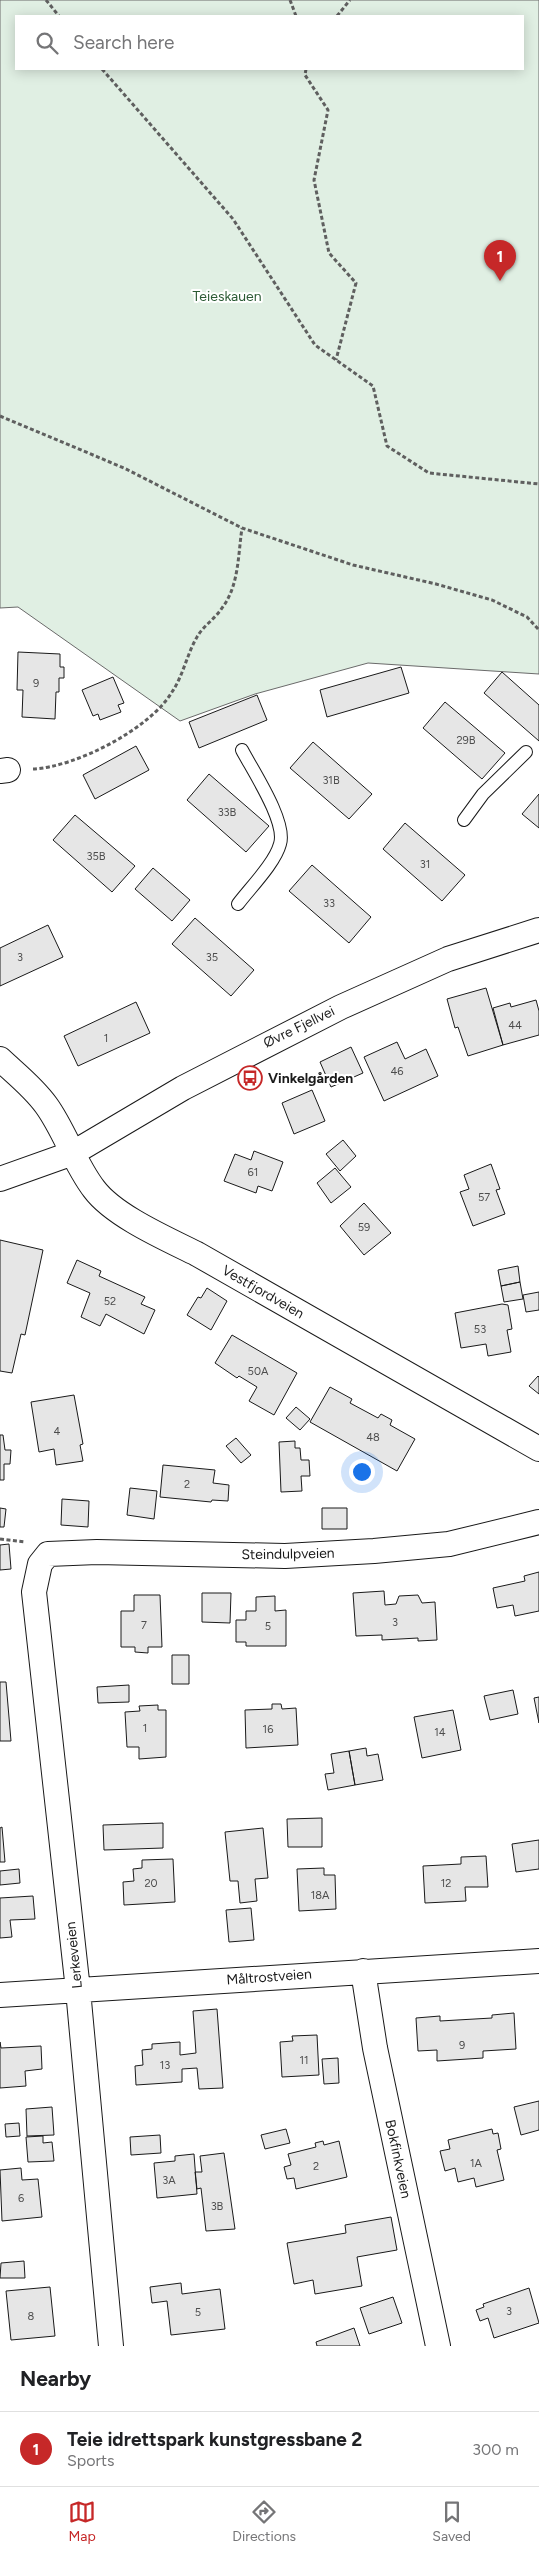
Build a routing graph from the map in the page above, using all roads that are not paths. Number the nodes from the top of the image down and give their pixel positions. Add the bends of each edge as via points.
1 (242, 750) dead end
2 (526, 752) dead end
3 (464, 820) dead end
4 (238, 904) dead end
5 (539, 930) edge
6 (0, 1059) edge
7 (72, 1153) junction
8 (0, 1179) edge
9 (539, 1449) edge
10 (539, 1522) edge
11 (40, 1564) joint
12 (539, 1961) edge
13 (363, 1971) junction
14 (78, 1990) junction
15 (0, 1994) edge
16 (111, 2346) edge
17 (438, 2346) edge

1 - 4 lane via 282,833 280,845 272,858
2 - 3 lane via 483,794
5 - 7 street, Øvre Fjellvei via 448,959 341,1007 183,1088
6 - 7 street, Vestfjordveien via 46,1105
7 - 8 street
7 - 9 street, Vestfjordveien via 94,1190 144,1227
10 - 11 street, Steindulpveien via 449,1544 374,1551 285,1556 97,1552 48,1554
11 - 14 street, Lerkeveien via 34,1592
12 - 13 street, Måltrostveien
13 - 14 street, Måltrostveien
13 - 17 street, Bokfinkveien via 375,2048
14 - 15 street, Måltrostveien
14 - 16 street, Lerkeveien

